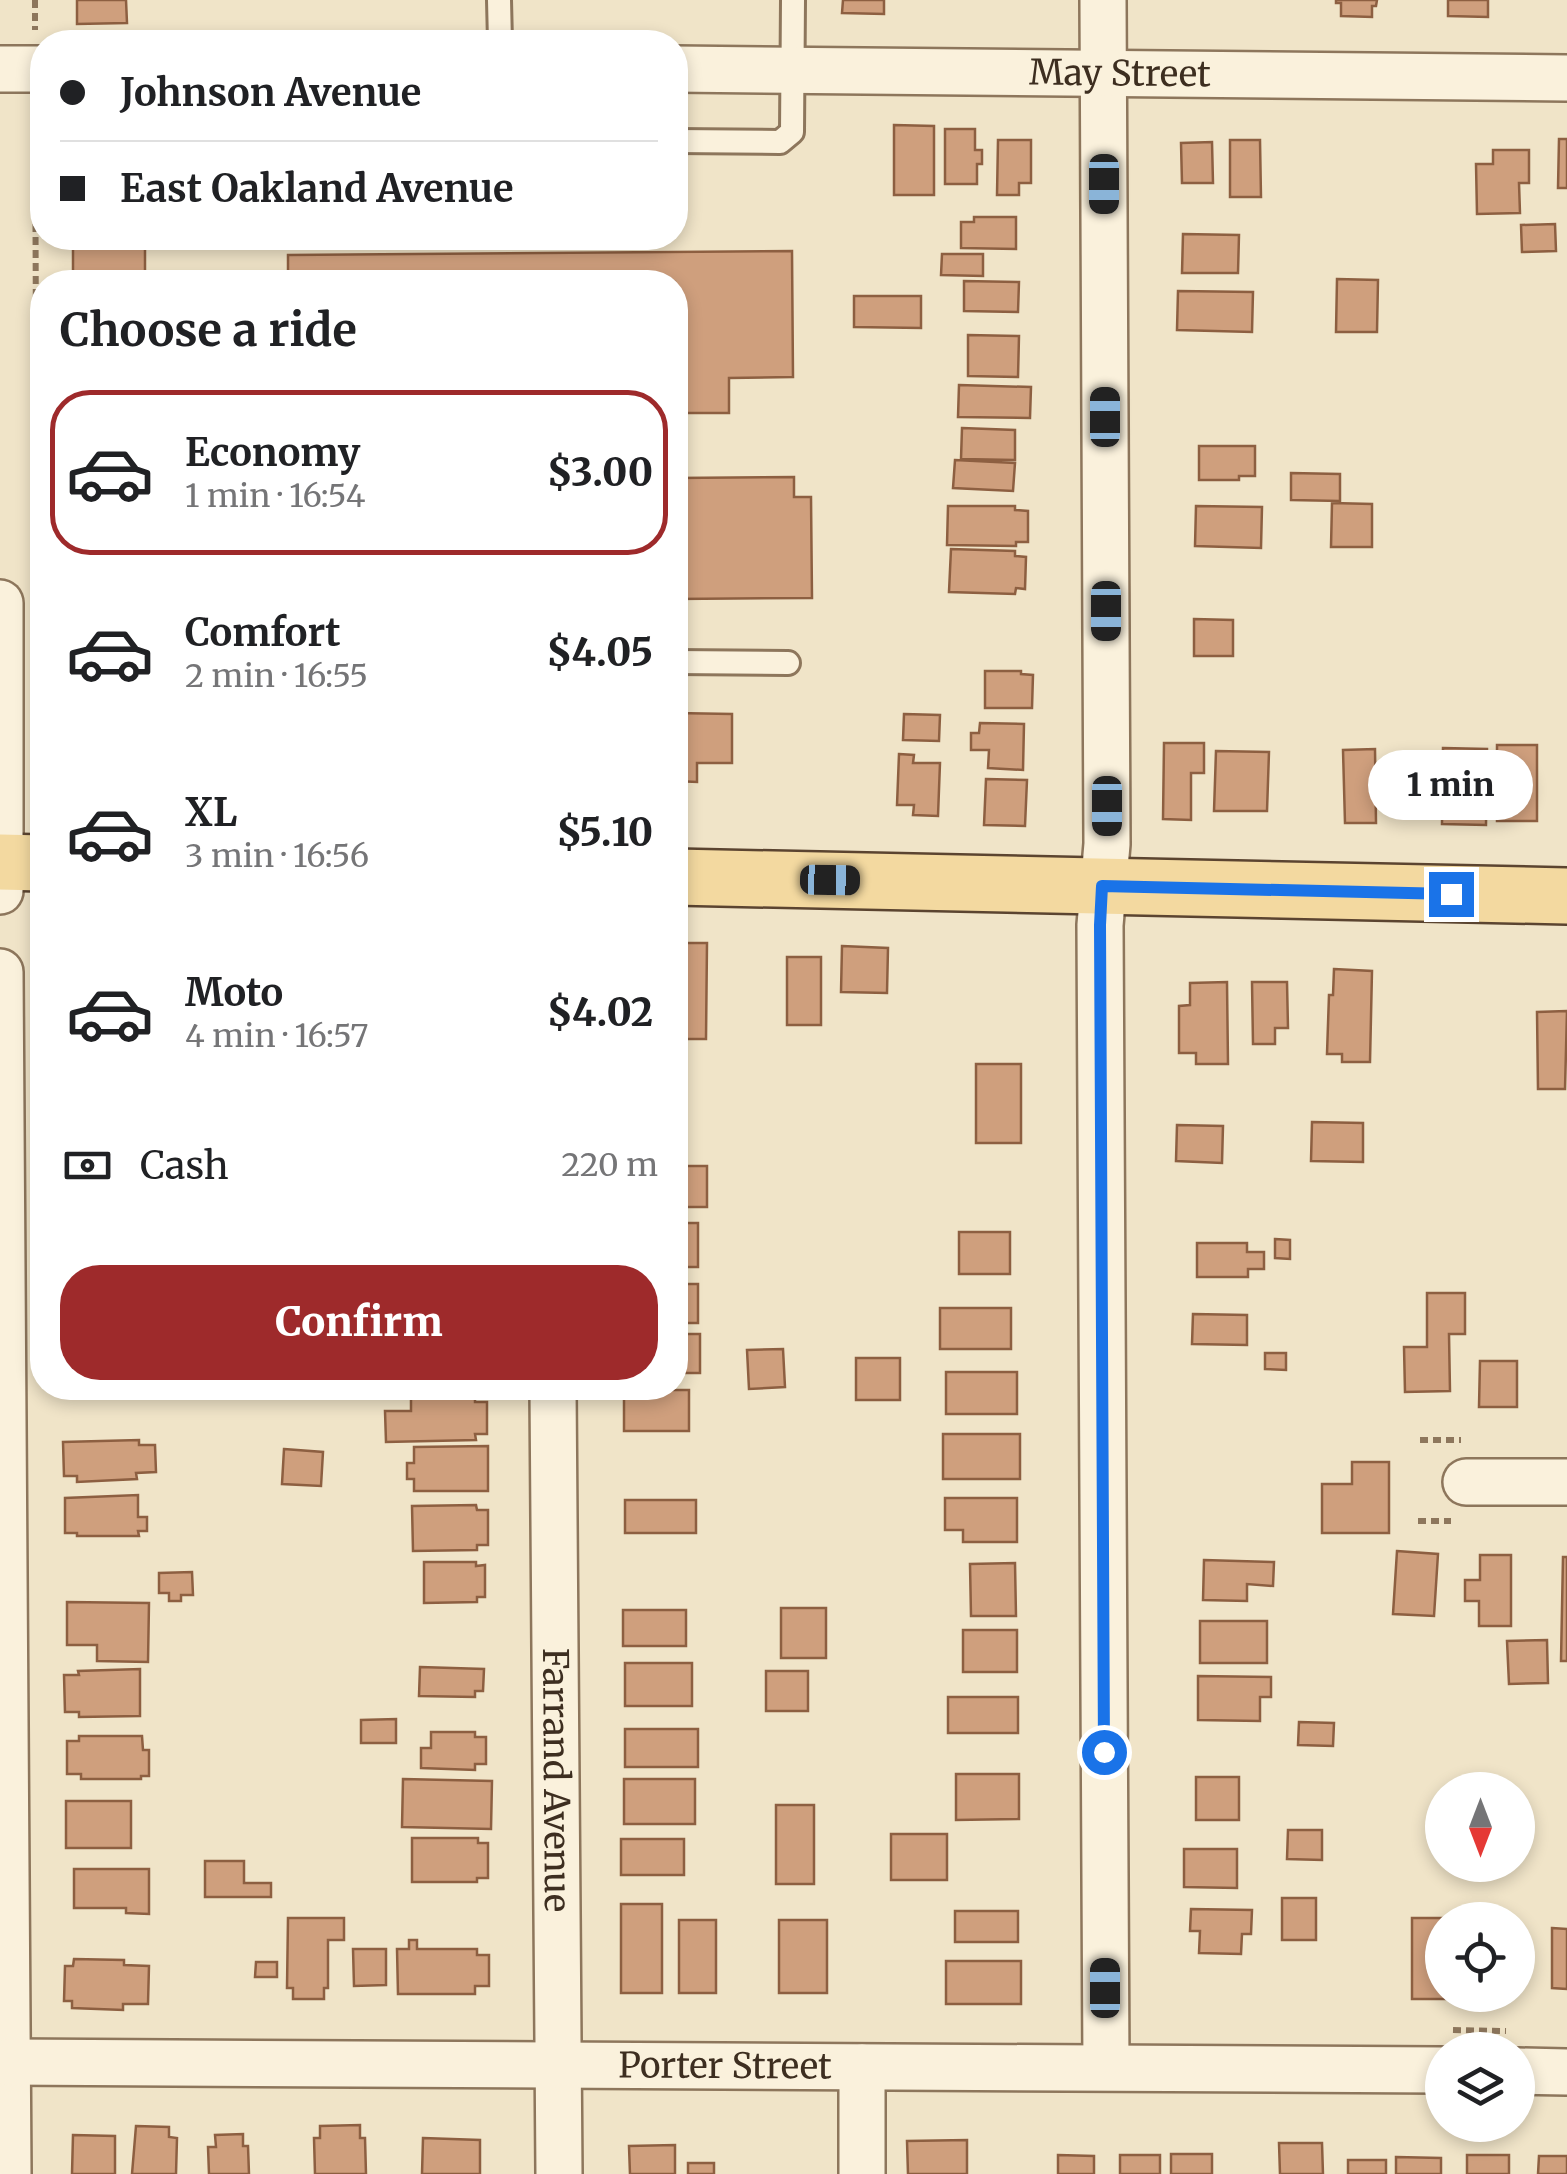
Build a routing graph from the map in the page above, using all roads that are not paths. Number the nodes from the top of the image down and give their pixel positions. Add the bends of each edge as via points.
1 (499, 0) edge
2 (794, 0) edge
3 (1103, 0) edge
4 (500, 30) edge
5 (688, 69) edge
6 (794, 69) junction
7 (1103, 72) junction
8 (1567, 78) edge
9 (688, 141) edge
10 (18, 603) edge
11 (688, 662) edge
12 (788, 663) dead end
13 (11, 870) edge
14 (688, 877) edge
15 (1102, 886) junction
16 (1567, 896) edge
17 (0, 972) edge
18 (554, 1400) edge
19 (1466, 1482) dead end
20 (1567, 1482) edge
21 (7, 2062) junction
22 (558, 2064) junction
23 (862, 2067) junction
24 (1106, 2067) junction
25 (1425, 2070) edge
26 (1535, 2071) edge
27 (1567, 2072) edge
28 (8, 2174) edge
29 (559, 2174) edge
30 (862, 2174) edge

1 - 4 lane
2 - 6 lane
3 - 7 street
5 - 6 street, May Street
6 - 7 street, May Street
6 - 9 lane via 792,132 780,142
7 - 8 street, May Street
7 - 15 street
10 - 13 street
11 - 12 lane
14 - 15 main road
15 - 16 main road
15 - 24 street
17 - 21 street
18 - 22 street, Farrand Avenue
19 - 20 street
21 - 22 street, Porter Street
21 - 28 street
22 - 23 street, Porter Street
22 - 29 street, Farrand Avenue
23 - 24 street, Porter Street
23 - 30 street
24 - 25 street, Porter Street
26 - 27 street

